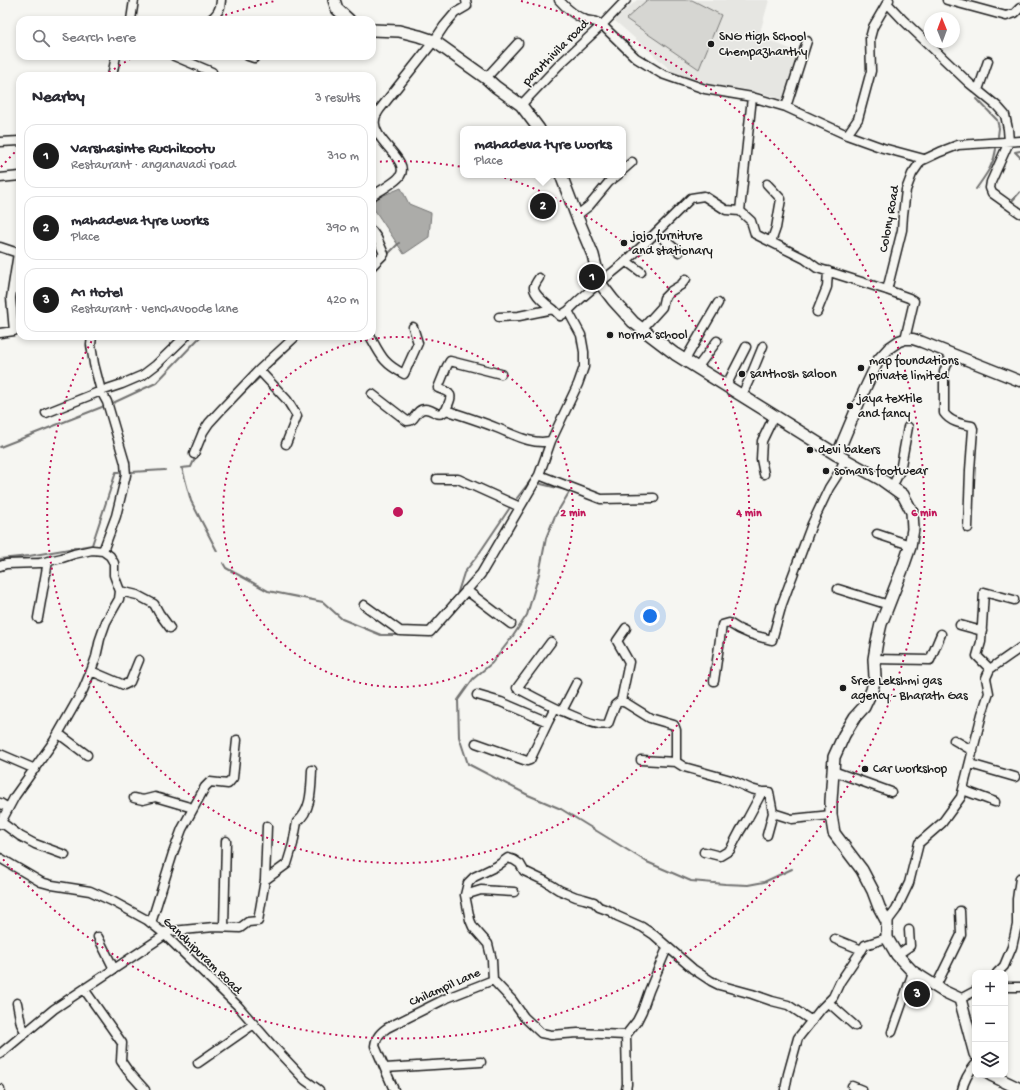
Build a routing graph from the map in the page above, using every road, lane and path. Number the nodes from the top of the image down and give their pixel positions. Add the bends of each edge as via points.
1 (134, 0) edge
2 (221, 0) edge
3 (334, 0) edge
4 (466, 0) edge
5 (559, 0) edge
6 (626, 0) edge
7 (947, 0) edge
8 (888, 1) edge
9 (1020, 8) edge
10 (132, 16) edge
11 (215, 16) edge
12 (345, 16) edge
13 (602, 25) junction
14 (376, 30) edge
15 (434, 41) junction
16 (807, 41) dead end
17 (518, 43) dead end
18 (115, 60) edge
19 (184, 60) edge
20 (988, 61) dead end
21 (113, 72) edge
22 (212, 72) dead end
23 (486, 78) junction
24 (978, 90) junction
25 (752, 97) junction
26 (521, 105) junction
27 (786, 107) junction
28 (376, 111) edge
29 (537, 126) edge
30 (376, 130) edge
31 (847, 135) junction
32 (16, 141) edge
33 (1020, 141) edge
34 (0, 142) edge
35 (1009, 142) junction
36 (924, 159) junction
37 (632, 162) dead end
38 (626, 167) edge
39 (16, 176) edge
40 (0, 178) edge
41 (563, 178) edge
42 (615, 178) edge
43 (767, 184) dead end
44 (376, 193) edge
45 (740, 211) junction
46 (1020, 213) edge
47 (576, 216) junction
48 (656, 233) junction
49 (376, 238) edge
50 (771, 242) junction
51 (0, 247) edge
52 (679, 252) dead end
53 (16, 253) edge
54 (626, 261) junction
55 (376, 262) edge
56 (16, 270) edge
57 (828, 271) junction
58 (641, 272) dead end
59 (539, 278) dead end
60 (686, 279) dead end
61 (600, 283) junction
62 (887, 290) junction
63 (718, 303) dead end
64 (553, 309) junction
65 (568, 311) junction
66 (817, 312) dead end
67 (499, 317) dead end
68 (413, 327) dead end
69 (642, 329) junction
70 (0, 333) edge
71 (905, 339) junction
72 (92, 340) edge
73 (182, 340) edge
74 (292, 340) edge
75 (372, 340) edge
76 (717, 341) dead end
77 (763, 346) dead end
78 (746, 347) dead end
79 (951, 354) junction
80 (685, 360) junction
81 (697, 368) junction
82 (259, 370) junction
83 (501, 374) dead end
84 (1020, 382) edge
85 (726, 386) junction
86 (101, 391) junction
87 (372, 394) dead end
88 (742, 395) junction
89 (446, 410) junction
90 (46, 413) dead end
91 (774, 416) junction
92 (908, 427) dead end
93 (551, 441) junction
94 (286, 444) dead end
95 (194, 454) dead end
96 (841, 457) junction
97 (764, 474) dead end
98 (539, 475) junction
99 (436, 479) dead end
100 (892, 487) junction
101 (654, 498) dead end
102 (520, 507) junction
103 (968, 528) dead end
104 (877, 534) dead end
105 (910, 545) junction
106 (103, 551) junction
107 (48, 561) junction
108 (0, 566) edge
109 (838, 589) dead end
110 (466, 590) junction
111 (120, 591) junction
112 (1014, 600) dead end
113 (364, 604) dead end
114 (889, 605) junction
115 (38, 618) dead end
116 (511, 624) dead end
117 (960, 625) dead end
118 (170, 628) dead end
119 (626, 628) dead end
120 (982, 631) junction
121 (940, 634) dead end
122 (551, 642) dead end
123 (1020, 648) edge
124 (874, 658) junction
125 (140, 660) dead end
126 (990, 669) junction
127 (91, 671) junction
128 (714, 681) dead end
129 (577, 682) dead end
130 (477, 695) dead end
131 (621, 701) junction
132 (559, 710) junction
133 (548, 722) junction
134 (59, 734) junction
135 (237, 740) dead end
136 (954, 740) dead end
137 (476, 744) dead end
138 (973, 751) junction
139 (0, 754) edge
140 (87, 756) dead end
141 (641, 760) dead end
142 (676, 762) junction
143 (970, 764) junction
144 (35, 769) junction
145 (312, 770) dead end
146 (833, 771) junction
147 (1015, 777) dead end
148 (963, 790) junction
149 (762, 792) junction
150 (891, 792) dead end
151 (134, 798) dead end
152 (995, 802) dead end
153 (0, 803) edge
154 (8, 808) junction
155 (193, 808) junction
156 (773, 813) junction
157 (831, 815) junction
158 (0, 823) edge
159 (267, 826) dead end
160 (767, 835) dead end
161 (226, 841) dead end
162 (704, 852) dead end
163 (65, 855) dead end
164 (0, 858) edge
165 (1020, 878) edge
166 (265, 880) junction
167 (514, 892) dead end
168 (465, 896) junction
169 (960, 911) dead end
170 (887, 922) junction
171 (151, 923) junction
172 (1018, 925) edge
173 (224, 927) junction
174 (909, 930) dead end
175 (164, 933) junction
176 (98, 937) dead end
177 (835, 938) dead end
178 (887, 938) junction
179 (667, 948) junction
180 (862, 950) junction
181 (897, 956) junction
182 (114, 969) junction
183 (1000, 970) edge
184 (913, 972) junction
185 (493, 980) junction
186 (936, 986) junction
187 (1008, 987) edge
188 (1020, 987) edge
189 (84, 989) junction
190 (972, 993) edge
191 (960, 999) junction
192 (17, 1002) dead end
193 (828, 1002) junction
194 (812, 1021) junction
195 (254, 1024) junction
196 (855, 1026) dead end
197 (26, 1032) junction
198 (892, 1032) dead end
199 (626, 1035) junction
200 (972, 1043) edge
201 (0, 1054) edge
202 (481, 1062) dead end
203 (198, 1063) dead end
204 (384, 1068) junction
205 (972, 1069) edge
206 (996, 1078) edge
207 (852, 1086) dead end
208 (1016, 1089) edge
209 (144, 1090) edge
210 (320, 1090) edge
211 (394, 1090) edge
212 (626, 1090) edge
213 (785, 1090) edge
214 (862, 1090) edge
215 (962, 1090) edge

1 - 10 street
2 - 11 street
3 - 12 main road via 337,9
4 - 15 street via 467,6 455,13
5 - 13 street via 568,10
6 - 13 street, paruthivila road
7 - 9 street via 1006,16
8 - 24 street via 903,20
8 - 31 street via 873,26 870,38 871,71 858,119
13 - 25 street via 636,58 662,74 705,89
13 - 26 street, paruthivila road
14 - 15 main road via 399,31
15 - 23 main road
15 - 28 street
16 - 27 street
17 - 23 street
18 - 21 street
19 - 22 street
20 - 24 street
23 - 26 main road
24 - 35 street via 1005,115
25 - 27 street
25 - 45 street
26 - 29 main road
27 - 31 street
30 - 44 street via 400,163 402,170 395,181
31 - 36 street
32 - 34 street
33 - 35 street, Colony Road
35 - 36 street, Colony Road via 958,145
35 - 46 street via 990,188
36 - 62 street, Colony Road via 912,174 906,190 902,230
37 - 38 street
39 - 40 street
41 - 47 main road
42 - 47 street
43 - 50 street via 781,199
45 - 48 street via 726,210 704,196 692,198
45 - 50 street via 751,221 755,234
47 - 61 main road via 593,255
48 - 52 street
48 - 54 street
49 - 55 street via 384,254
50 - 57 street via 811,262 817,268
51 - 53 street
54 - 58 street
54 - 61 street
56 - 70 street via 11,298 14,331
57 - 62 street
57 - 66 street via 827,287
59 - 64 street via 534,291
60 - 69 street via 664,298 662,307
61 - 65 street
61 - 69 main road
62 - 71 street via 914,301
63 - 80 street
64 - 65 street via 560,316
64 - 67 street
65 - 93 street via 582,335 584,367
68 - 75 street via 418,343 404,374 386,362
69 - 80 main road
71 - 79 street via 922,342
71 - 96 street via 889,348 879,359
72 - 86 street
73 - 86 street via 143,375
74 - 82 street
76 - 81 street
77 - 88 street
78 - 85 street
79 - 84 street
79 - 103 street via 944,372 944,414 954,422 972,426 973,429
80 - 81 main road
81 - 85 main road
82 - 94 street via 287,400 297,416
82 - 95 street via 209,422
83 - 89 street via 450,361 438,388 450,394
85 - 88 main road
86 - 90 street
86 - 106 street via 107,402 125,463 126,475 116,516
87 - 89 street via 407,421 412,420 422,409 440,414
88 - 91 main road
89 - 93 street via 522,439 542,443
91 - 96 main road
91 - 97 street via 762,442 761,459
92 - 100 street via 900,471
93 - 98 street
96 - 100 main road
96 - 128 street via 838,474 812,524 782,604 772,640 739,630 729,623 722,625
98 - 101 street via 601,499
98 - 102 street
99 - 102 street via 458,479
100 - 105 main road via 903,495 912,512 913,529
102 - 110 street via 480,574
104 - 105 street
105 - 114 main road
106 - 107 street via 92,550
106 - 111 street via 114,563 114,575
107 - 108 street
107 - 115 street
109 - 114 street
110 - 113 street via 430,632 400,631
110 - 116 street
111 - 118 street via 138,595 154,604
111 - 127 street via 119,599 106,622
112 - 120 street via 984,592
114 - 124 main road via 881,624
117 - 120 street
119 - 131 street via 617,641 629,662
120 - 126 street via 977,656
121 - 124 street via 930,660
122 - 132 street via 517,688
123 - 126 street
124 - 146 main road via 875,677 872,690 864,707 844,736 834,757
125 - 127 street via 130,682 124,685
126 - 138 street via 986,678 989,693
127 - 134 street
129 - 132 street
130 - 133 street
131 - 132 street via 615,705 608,724 604,726
131 - 142 street via 650,718 674,725
132 - 133 street
133 - 137 street via 530,760 527,761
134 - 140 street
134 - 144 street
135 - 155 street via 233,778 228,784 210,782
136 - 138 street
138 - 143 street
139 - 144 street
141 - 142 street
142 - 149 street via 684,767
143 - 147 street
143 - 148 street
144 - 154 street
145 - 166 street via 310,799 304,817 297,822 287,864
146 - 150 street
146 - 157 main road
148 - 152 street
148 - 170 street via 961,797 942,823 919,843 909,883
149 - 156 street via 769,792
149 - 162 street via 730,850 720,856
151 - 155 street via 143,800 155,797
153 - 154 street
154 - 158 street
155 - 171 street via 173,853
156 - 157 street via 792,819
156 - 160 street
157 - 170 main road via 834,833 862,870
158 - 163 street via 34,844
159 - 166 street
161 - 173 street
164 - 171 street, Gandhipuram Road via 41,882 90,891
165 - 172 street via 1017,899
166 - 173 street via 258,921 248,922 240,928
167 - 168 street via 481,890
168 - 179 street via 468,883 474,877 508,858 520,864 524,871 545,880 559,890 594,902 616,916 642,927
168 - 185 street via 473,927 488,944
169 - 186 street via 961,935
170 - 178 main road
171 - 175 street, Gandhipuram Road
172 - 183 street via 1012,947
173 - 175 street
174 - 181 street via 910,946
175 - 182 street
175 - 195 street, Gandhipuram Road
176 - 182 street
177 - 180 street
178 - 180 street via 865,945
178 - 181 main road
179 - 194 street via 711,981 788,1005
179 - 199 street via 642,1011
180 - 193 street
181 - 184 main road
182 - 189 street
184 - 186 main road
184 - 198 street
185 - 199 street, Chilampil Lane via 541,1033
185 - 204 street, Chilampil Lane via 447,998 383,1031 378,1036 375,1046
186 - 191 main road
187 - 188 street
189 - 197 street
189 - 209 street via 122,1043 122,1061
190 - 191 street
191 - 200 main road
192 - 197 street via 21,1024
193 - 194 street
193 - 196 street
194 - 213 street via 798,1038
195 - 203 street
195 - 210 street, Gandhipuram Road via 305,1080
197 - 201 street
199 - 212 street
202 - 204 street
204 - 211 street, Chilampil Lane
205 - 215 street
206 - 208 main road
207 - 214 street

